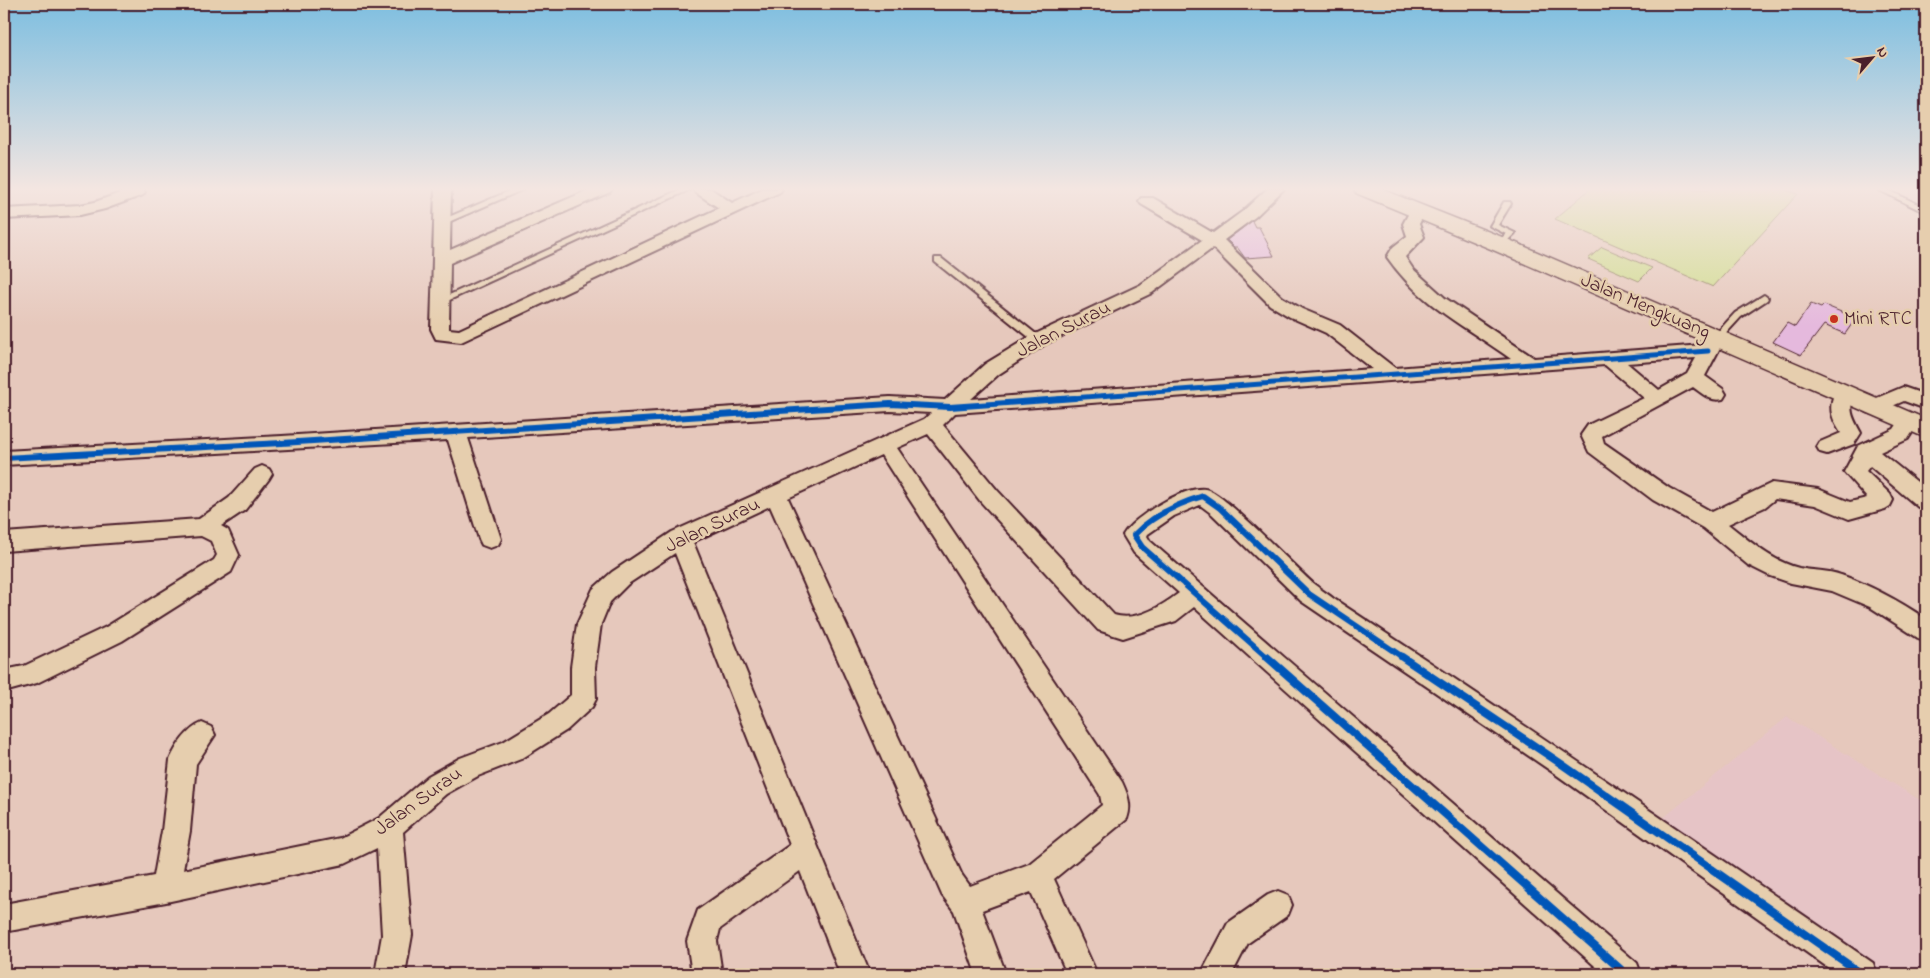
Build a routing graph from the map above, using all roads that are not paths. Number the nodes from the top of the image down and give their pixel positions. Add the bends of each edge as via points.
1 (441, 235) edge
2 (499, 235) edge
3 (586, 235) edge
4 (676, 235) edge
5 (1204, 235) edge
6 (1220, 235) edge
7 (1415, 235) edge
8 (1477, 235) edge
9 (1510, 235) edge
10 (1213, 240) junction
11 (1499, 244) junction
12 (441, 260) junction
13 (938, 260) dead end
14 (1764, 298) dead end
15 (440, 301) junction
16 (1038, 340) junction
17 (1712, 344) junction
18 (1609, 358) junction
19 (1530, 364) junction
20 (1391, 374) junction
21 (1694, 378) junction
22 (1716, 394) dead end
23 (1844, 394) junction
24 (1658, 399) junction
25 (1926, 402) edge
26 (1874, 406) junction
27 (950, 407) junction
28 (931, 424) junction
29 (1918, 426) edge
30 (455, 431) junction
31 (884, 444) junction
32 (1826, 447) dead end
33 (1865, 451) junction
34 (4, 458) edge
35 (262, 474) dead end
36 (776, 496) junction
37 (1926, 501) edge
38 (1711, 522) junction
39 (204, 527) junction
40 (680, 538) junction
41 (490, 539) dead end
42 (4, 542) edge
43 (1194, 594) junction
44 (1926, 631) edge
45 (4, 681) edge
46 (202, 736) dead end
47 (389, 827) junction
48 (805, 851) junction
49 (1038, 876) junction
50 (166, 888) junction
51 (965, 902) junction
52 (1278, 905) dead end
53 (4, 918) edge
54 (390, 974) edge
55 (707, 974) edge
56 (854, 974) edge
57 (991, 974) edge
58 (1082, 974) edge
59 (1216, 974) edge
60 (1626, 974) edge
61 (1862, 974) edge

1 - 12 street
2 - 12 street
3 - 15 lane
4 - 15 street via 461,336 443,334 440,329
5 - 10 street
6 - 10 street, Jalan Surau
7 - 19 street via 1396,257 1400,265 1433,297
8 - 11 main road, Jalan Mengkuang
9 - 11 lane
10 - 16 street, Jalan Surau via 1146,289
10 - 20 street via 1276,301 1296,314 1333,329
11 - 17 main road, Jalan Mengkuang
12 - 15 street
13 - 16 lane
14 - 17 lane via 1738,315
16 - 27 street, Jalan Surau via 992,369
17 - 18 street
17 - 21 street
17 - 23 main road, Jalan Mengkuang
18 - 19 street
18 - 24 street
19 - 20 street
20 - 27 street
21 - 22 street
21 - 24 street
23 - 26 main road, Jalan Mengkuang
23 - 32 street via 1838,409 1851,433 1847,439
24 - 38 street via 1594,430 1591,435 1596,447 1661,494
25 - 26 street via 1903,394
26 - 29 main road, Jalan Mengkuang
27 - 28 street, Jalan Surau
27 - 30 street via 890,404
28 - 31 street, Jalan Surau
28 - 43 street via 988,496 1106,623 1123,628 1168,614
29 - 33 street
30 - 34 street
30 - 41 street
31 - 36 street, Jalan Surau
31 - 49 street via 1113,791 1117,810
33 - 37 street
33 - 38 street via 1854,472 1882,500 1878,503 1849,511 1818,497 1772,491
35 - 39 street via 237,504
36 - 40 street, Jalan Surau
36 - 51 street via 952,885
38 - 44 street via 1756,559 1799,577 1835,582 1878,600
39 - 42 street
39 - 45 street via 220,536 228,555 224,566 114,634 28,676
40 - 47 street, Jalan Surau via 620,578 601,596 589,624 583,667 583,700 558,722 512,752 469,766 437,786
40 - 48 street
43 - 60 street
43 - 61 street via 1142,547 1134,535 1144,524 1204,496 1309,594 1563,765
46 - 50 street via 183,760
47 - 50 street, Jalan Surau via 344,851
47 - 54 street via 397,935
48 - 55 street via 708,920 702,941
48 - 56 street
49 - 51 street
49 - 58 street
50 - 53 street, Jalan Surau
51 - 57 street
52 - 59 street via 1238,933

